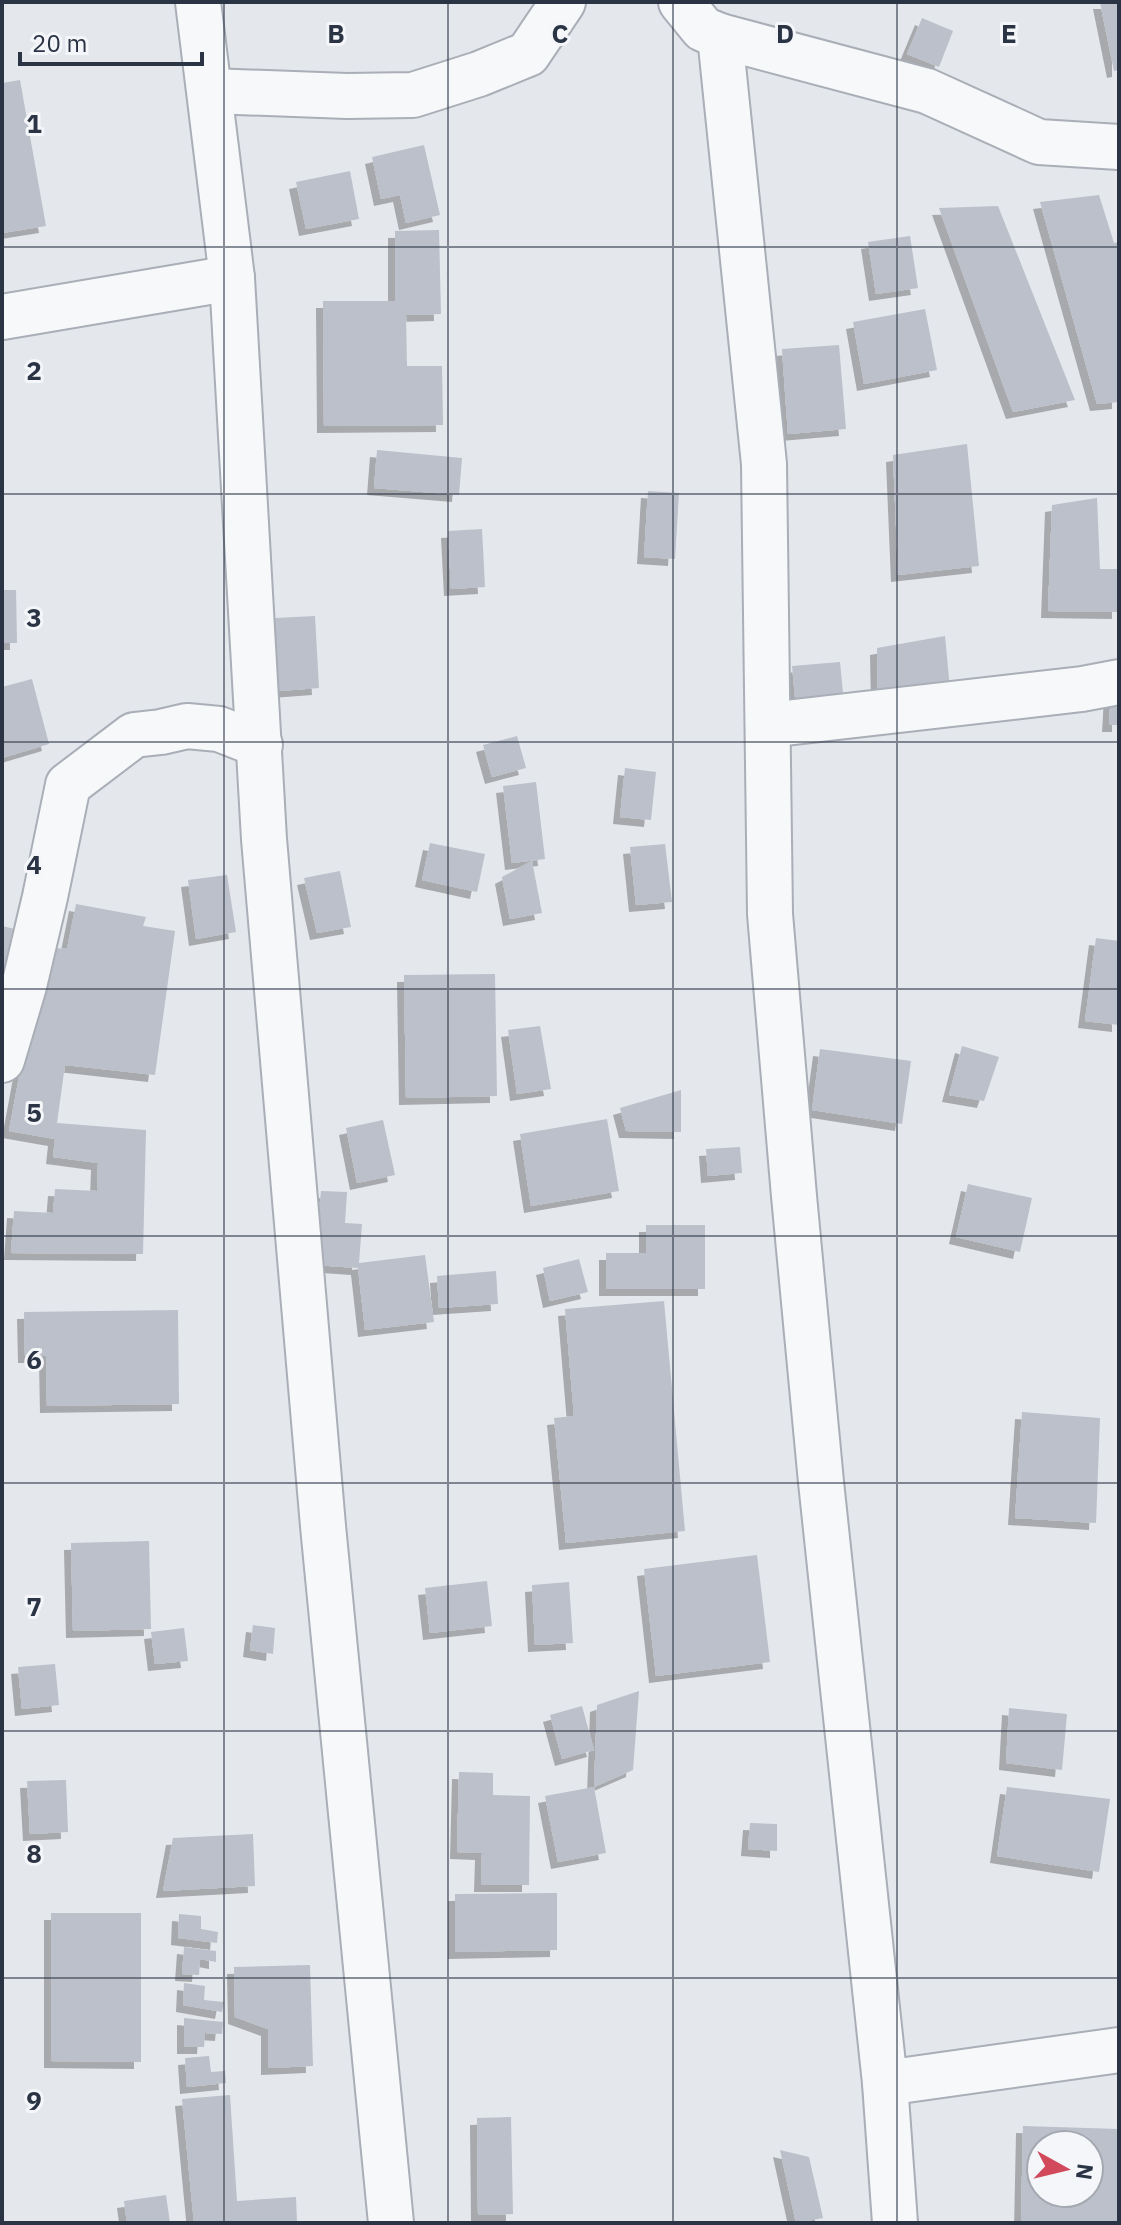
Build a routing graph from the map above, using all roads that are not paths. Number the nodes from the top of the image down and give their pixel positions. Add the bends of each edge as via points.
1 (198, 2) edge
2 (563, 2) edge
3 (681, 2) edge
4 (720, 36) junction
5 (210, 91) junction
6 (1119, 147) edge
7 (232, 278) junction
8 (2, 317) edge
9 (1119, 682) edge
10 (768, 725) junction
11 (260, 745) junction
12 (2, 1060) edge
13 (1119, 2050) edge
14 (885, 2083) junction
15 (391, 2223) edge
16 (895, 2223) edge

1 - 5 street
2 - 5 street via 528,54 413,95
3 - 4 street via 703,29
4 - 6 street via 927,91 1039,142
4 - 10 street via 764,464
5 - 7 street
7 - 8 street
7 - 11 street
9 - 10 street
10 - 14 street via 770,914 794,1196
11 - 12 street via 219,729 187,726 134,735 68,785 24,986
11 - 15 street via 322,1511
13 - 14 street
14 - 16 street

